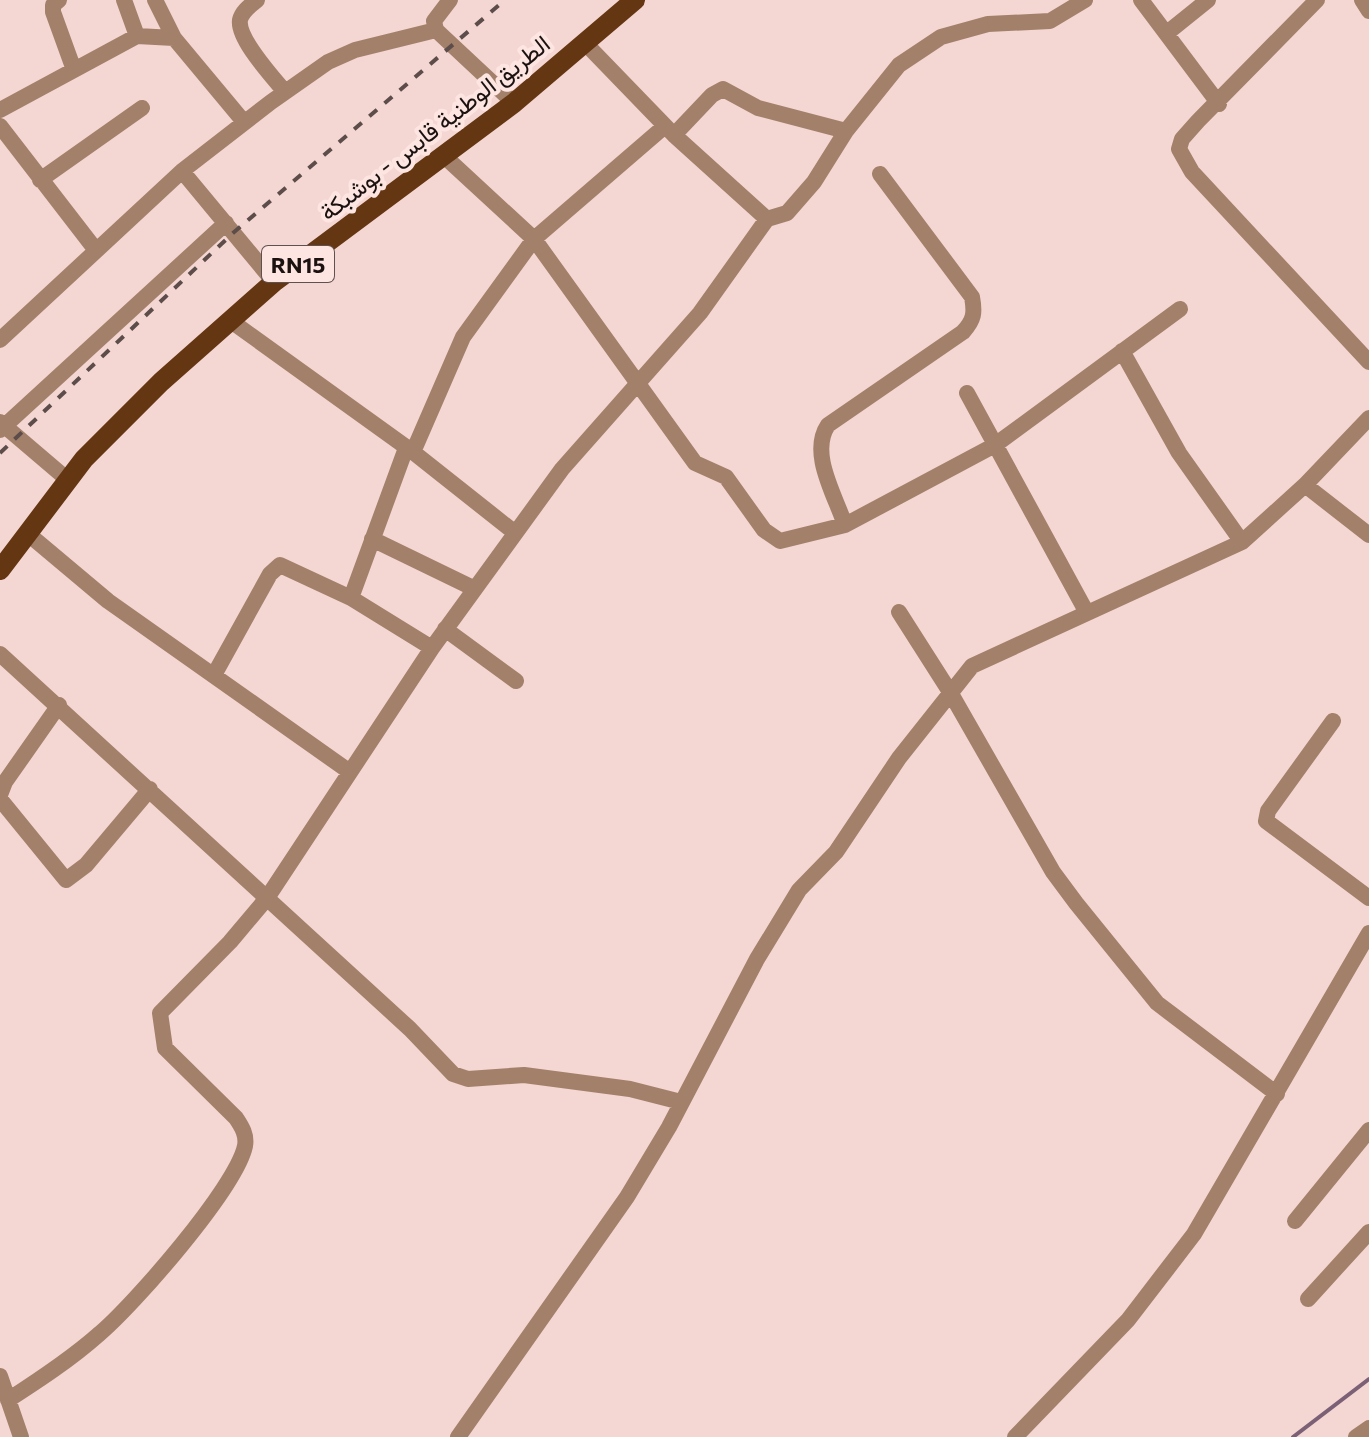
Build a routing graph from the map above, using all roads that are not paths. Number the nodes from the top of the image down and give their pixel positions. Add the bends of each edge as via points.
1 (59, 0) edge
2 (124, 0) edge
3 (155, 0) edge
4 (257, 0) edge
5 (450, 0) edge
6 (635, 0) edge
7 (1085, 0) edge
8 (1141, 0) edge
9 (1208, 0) edge
10 (1317, 0) edge
11 (1362, 0) edge
12 (1369, 11) edge
13 (436, 30) junction
14 (1167, 33) junction
15 (137, 36) junction
16 (174, 38) junction
17 (585, 43) junction
18 (74, 70) junction
19 (285, 92) junction
20 (514, 103) junction
21 (1219, 104) junction
22 (142, 108) dead end
23 (0, 110) edge
24 (244, 122) junction
25 (0, 126) edge
26 (670, 130) junction
27 (846, 131) junction
28 (443, 155) junction
29 (182, 171) junction
30 (880, 174) dead end
31 (40, 180) junction
32 (767, 219) junction
33 (226, 223) junction
34 (534, 239) junction
35 (95, 249) junction
36 (274, 282) junction
37 (1180, 309) dead end
38 (231, 321) junction
39 (0, 340) edge
40 (1122, 351) junction
41 (1369, 362) edge
42 (637, 382) junction
43 (967, 393) dead end
44 (1369, 418) edge
45 (1, 426) edge
46 (995, 445) junction
47 (410, 450) junction
48 (68, 480) junction
49 (1305, 485) junction
50 (845, 525) junction
51 (514, 532) junction
52 (27, 533) junction
53 (1369, 535) edge
54 (372, 539) junction
55 (1242, 542) junction
56 (0, 570) edge
57 (473, 588) junction
58 (351, 598) junction
59 (899, 612) dead end
60 (1087, 613) junction
61 (445, 629) junction
62 (432, 648) junction
63 (0, 654) edge
64 (214, 675) junction
65 (516, 681) dead end
66 (950, 692) junction
67 (59, 705) junction
68 (1333, 721) dead end
69 (350, 772) junction
70 (150, 789) junction
71 (0, 797) edge
72 (267, 898) junction
73 (1369, 898) edge
74 (1369, 933) edge
75 (1277, 1094) junction
76 (681, 1102) junction
77 (1369, 1130) edge
78 (1295, 1221) dead end
79 (1369, 1232) edge
80 (1308, 1299) dead end
81 (0, 1376) edge
82 (8, 1400) junction
83 (1369, 1428) edge
84 (21, 1437) edge
85 (458, 1437) edge
86 (1015, 1437) edge
87 (1356, 1437) edge

1 - 18 street via 53,12
2 - 15 street
3 - 16 street
4 - 19 street via 243,14 241,26
5 - 13 street via 434,21
6 - 17 main road, الطريق الوطنية قابس - بوشبكة / RN15
7 - 27 street via 1050,21 988,24 941,37 899,65
8 - 14 street
9 - 14 street
10 - 21 street
11 - 12 street
13 - 19 street via 355,50
13 - 20 street
14 - 21 street
15 - 16 street
15 - 18 street
16 - 24 street
17 - 20 main road, الطريق الوطنية قابس - بوشبكة / RN15
17 - 26 street
18 - 23 street
19 - 24 street
20 - 28 main road, الطريق الوطنية قابس - بوشبكة / RN15
21 - 41 street via 1182,139 1183,161
22 - 31 street
24 - 29 street
25 - 31 street
26 - 27 street via 723,89 758,108
26 - 32 street
26 - 34 street
27 - 32 street via 787,213
28 - 34 street
28 - 36 main road, الطريق الوطنية قابس - بوشبكة / RN15
29 - 33 street
29 - 35 street
30 - 50 street via 972,297 975,312 963,332 822,434 819,449
31 - 35 street
32 - 42 street via 700,313
33 - 36 street
33 - 45 street
34 - 42 street
34 - 47 street via 463,337
35 - 39 street
36 - 38 main road, الطريق الوطنية قابس - بوشبكة / RN15
37 - 40 street
38 - 47 street
38 - 48 main road, الطريق الوطنية قابس - بوشبكة / RN15 via 161,382
40 - 46 street
40 - 55 street via 1179,453
42 - 50 street via 695,463 726,477 773,538
42 - 51 street
43 - 46 street
44 - 49 street
45 - 48 street
46 - 50 street
46 - 60 street
47 - 51 street
47 - 54 street
48 - 52 main road, الطريق الوطنية قابس - بوشبكة / RN15
49 - 53 street
49 - 55 street
51 - 57 street
52 - 56 main road, الطريق الوطنية قابس - بوشبكة / RN15
52 - 64 street via 108,601
54 - 57 street
54 - 58 street
55 - 60 street
57 - 61 street
58 - 62 street
58 - 64 street via 285,566 275,568
59 - 66 street
60 - 66 street via 972,666
61 - 62 street
61 - 65 street
62 - 69 street
63 - 67 street
64 - 69 street
66 - 75 street via 1053,872 1143,989
66 - 76 street via 836,852 799,890
67 - 70 street
67 - 71 street
68 - 73 street via 1266,821
69 - 72 street
70 - 71 street via 86,865 66,880
70 - 72 street
72 - 76 street via 453,1074 468,1079 524,1075 630,1089
72 - 82 street via 160,1013 165,1048 218,1096 245,1131 245,1146 235,1167 131,1304 98,1336
74 - 75 street
75 - 86 street via 1194,1234 1128,1320
76 - 85 street via 627,1197
77 - 78 street
79 - 80 street
81 - 82 street
82 - 84 street
83 - 87 street

